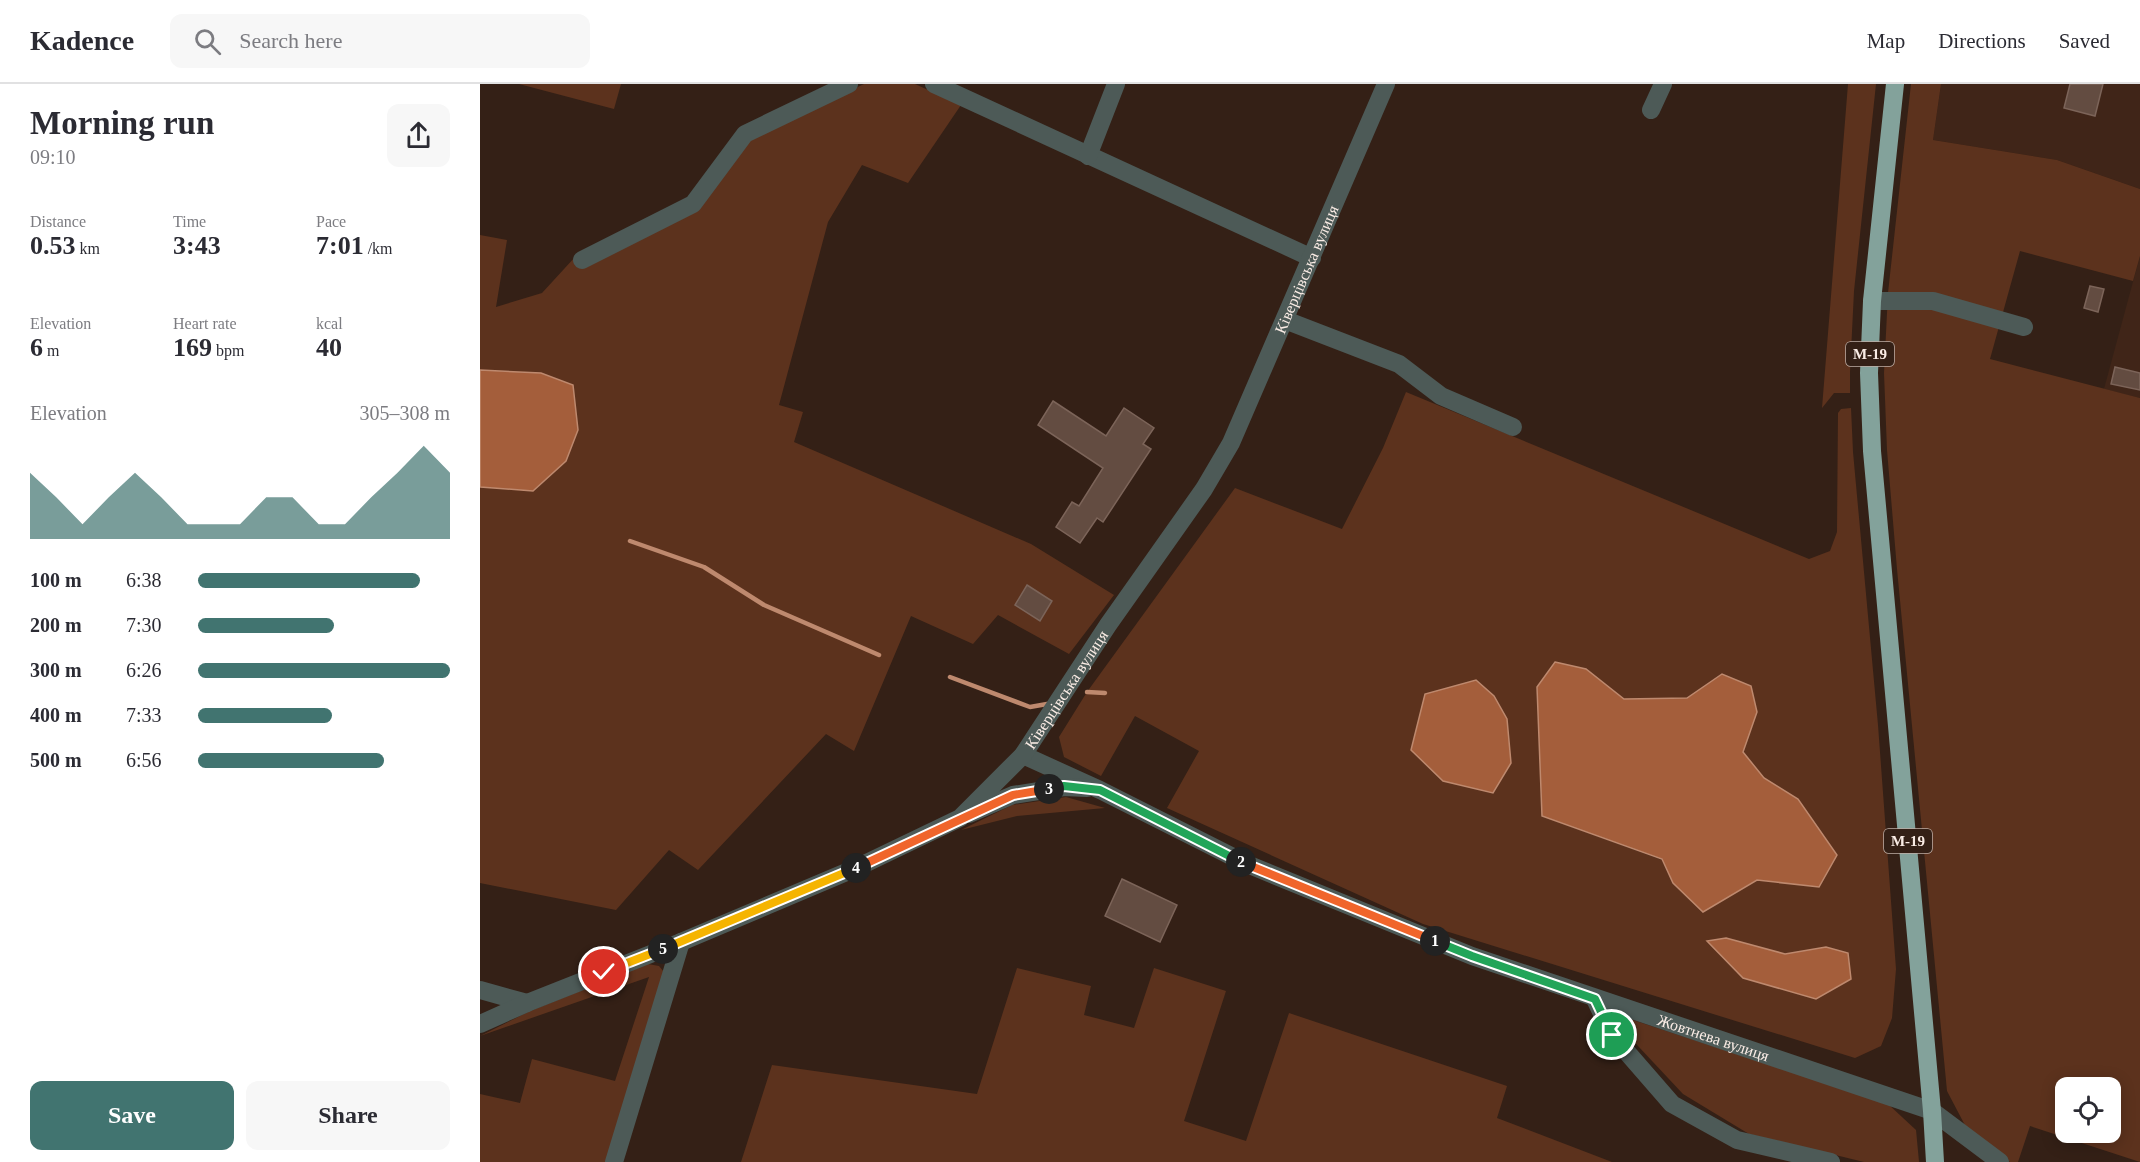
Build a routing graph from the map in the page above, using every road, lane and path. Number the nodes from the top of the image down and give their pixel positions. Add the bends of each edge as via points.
1 (849, 84) edge
2 (934, 84) edge
3 (1116, 84) edge
4 (1386, 84) edge
5 (1663, 84) edge
6 (1895, 84) edge
7 (1651, 110) dead end
8 (1088, 156) junction
9 (1312, 258) junction
10 (582, 260) dead end
11 (1872, 302) junction
12 (1285, 320) junction
13 (2024, 327) dead end
14 (1514, 427) dead end
15 (1023, 754) junction
16 (1100, 790) junction
17 (960, 818) junction
18 (681, 942) junction
19 (480, 990) edge
20 (1595, 999) junction
21 (527, 1003) junction
22 (480, 1024) edge
23 (1932, 1111) junction
24 (614, 1162) edge
25 (1831, 1162) edge
26 (1935, 1162) edge
27 (2000, 1162) edge

1 - 10 street via 745,134 693,204
2 - 8 street
3 - 8 street
4 - 9 street, Ківерцівська вулиця
5 - 7 street
6 - 11 highway, М-19
8 - 9 street
9 - 12 street, Ківерцівська вулиця
11 - 13 street via 1933,301
11 - 23 highway, М-19 via 1872,451
12 - 14 street via 1399,364 1441,396
12 - 15 street, Ківерцівська вулиця via 1231,443 1210,480
15 - 16 street, Жовтнева вулиця
15 - 17 street, Ківерцівська вулиця
16 - 17 street via 1064,786 1013,795
16 - 20 street, Жовтнева вулиця via 1247,864 1472,956
17 - 18 street, Ківерцівська вулиця via 856,868
18 - 21 street, Ківерцівська вулиця
18 - 24 street
19 - 21 street
20 - 23 street, Жовтнева вулиця
20 - 25 street via 1612,1035 1672,1104 1737,1140
21 - 22 street, Ківерцівська вулиця
23 - 26 highway, М-19
23 - 27 street, Жовтнева вулиця

